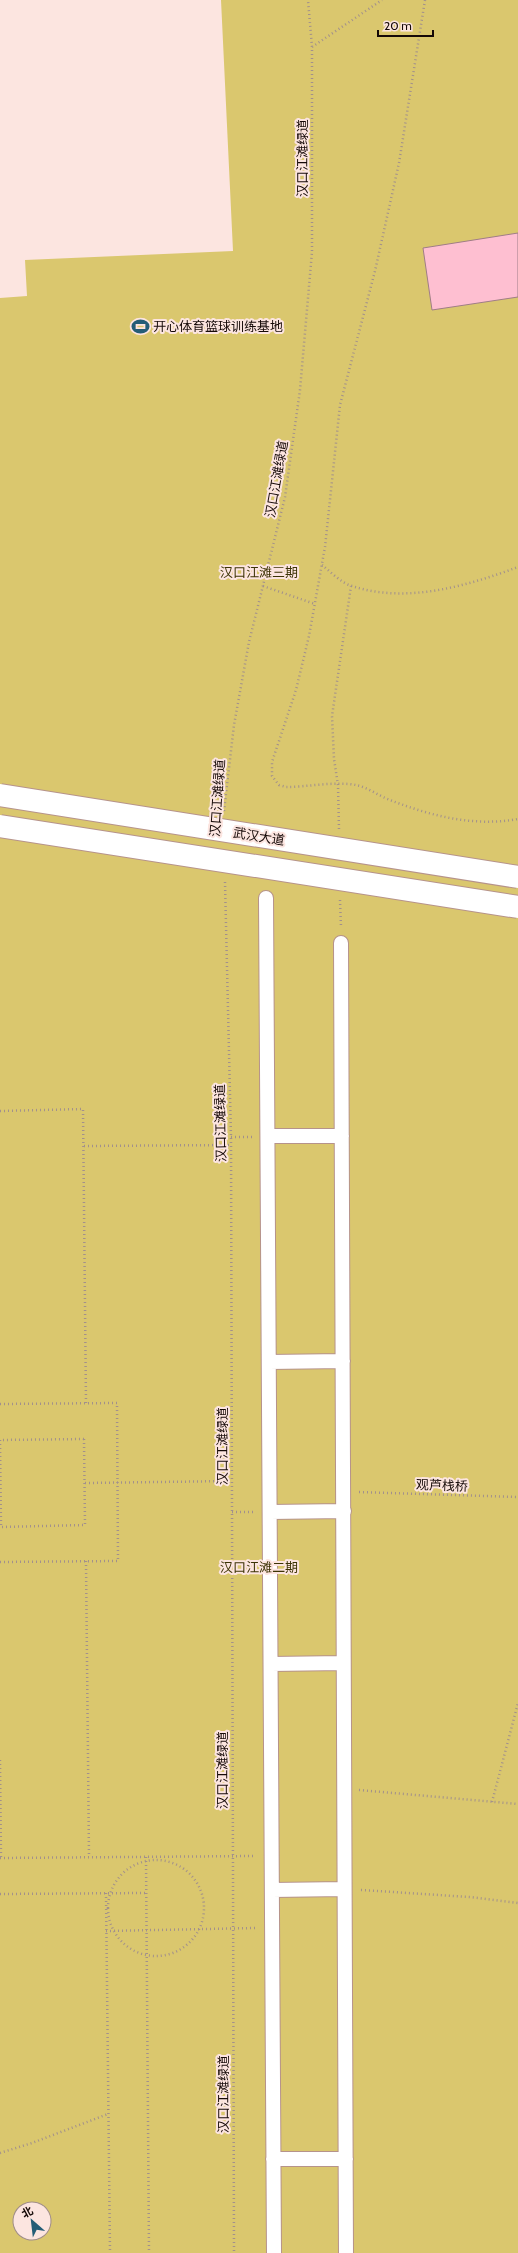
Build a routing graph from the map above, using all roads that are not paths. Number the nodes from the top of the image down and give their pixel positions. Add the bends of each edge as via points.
1 (0, 796) edge
2 (0, 826) edge
3 (518, 877) edge
4 (266, 898) dead end
5 (518, 907) edge
6 (341, 944) road end
7 (268, 1136) junction
8 (342, 1136) junction
9 (343, 1361) junction
10 (269, 1362) junction
11 (344, 1511) junction
12 (270, 1512) junction
13 (343, 1663) junction
14 (271, 1664) junction
15 (344, 1889) junction
16 (272, 1890) junction
17 (274, 2159) junction
18 (346, 2159) junction
19 (274, 2253) edge
20 (346, 2253) edge

1 - 3 highway, 武汉大道, bridge
2 - 5 highway, bridge
4 - 7 street
6 - 8 street
7 - 8 street
7 - 10 street
8 - 9 street
9 - 10 street
9 - 11 street
10 - 12 street
11 - 12 street
11 - 13 street
12 - 14 street
13 - 14 street
13 - 15 street
14 - 16 street
15 - 16 street
15 - 18 street
16 - 17 street
17 - 18 street
17 - 19 street
18 - 20 street

